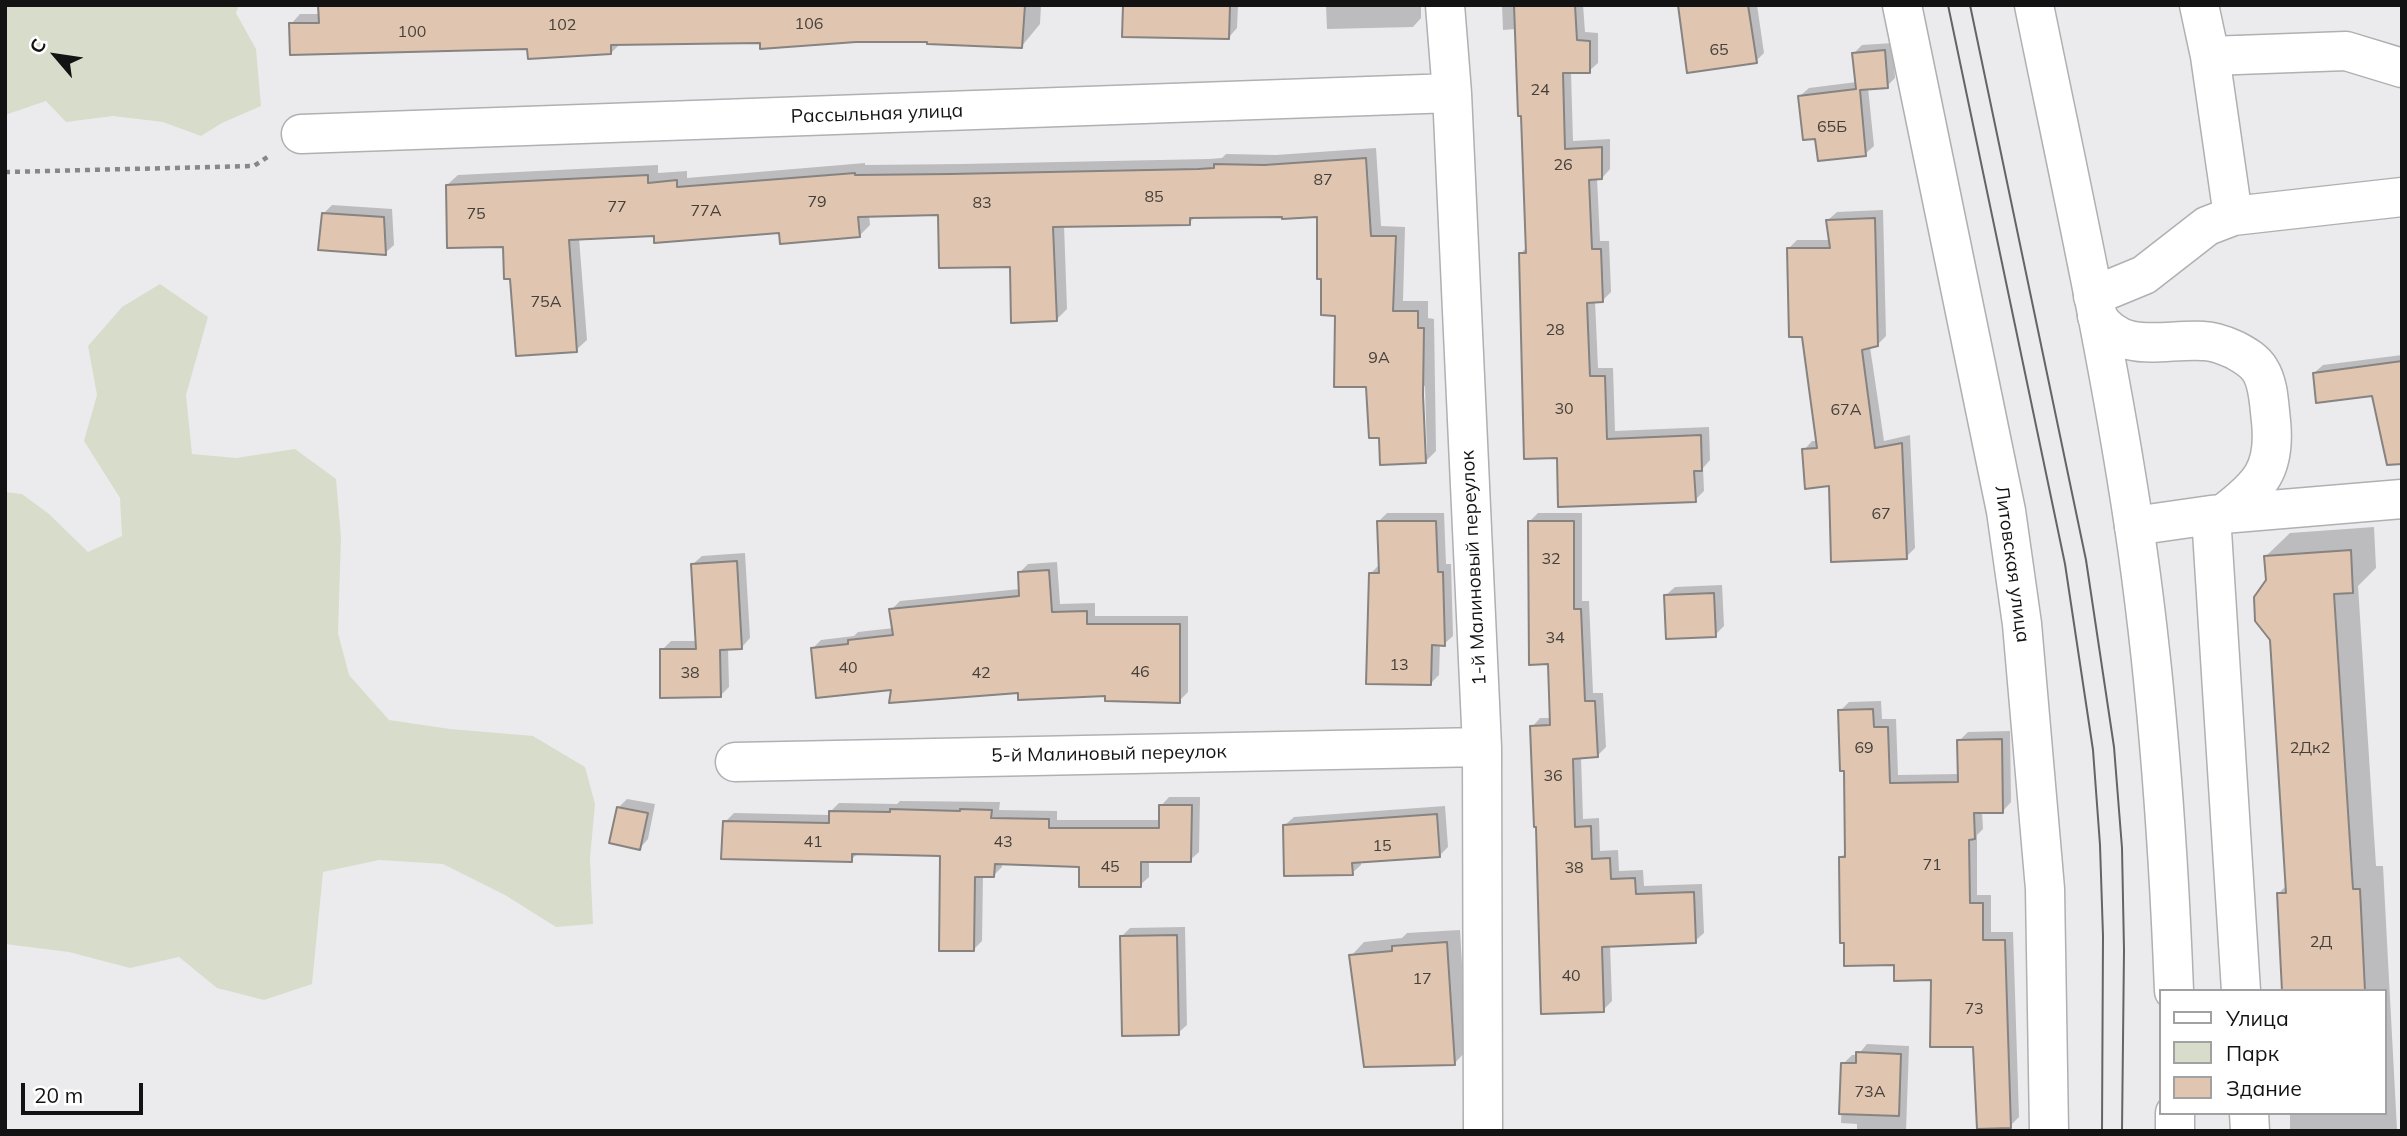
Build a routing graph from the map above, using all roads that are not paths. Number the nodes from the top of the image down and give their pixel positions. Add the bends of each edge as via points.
1 (1445, 5) edge
2 (1902, 5) edge
3 (2034, 5) edge
4 (2199, 5) edge
5 (2210, 55) junction
6 (2402, 68) edge
7 (1452, 93) junction
8 (301, 134) road end
9 (2402, 197) edge
10 (2233, 216) junction
11 (2095, 306) junction
12 (2402, 499) edge
13 (2217, 515) junction
14 (2134, 526) junction
15 (1482, 747) junction
16 (735, 762) dead end
17 (2174, 989) edge
18 (2241, 989) edge
19 (1483, 1131) edge
20 (2049, 1131) edge

1 - 7 street, 1-й Малиновый переулок
2 - 20 street, Литовская улица via 2006,511 2022,624 2045,889
3 - 11 street
4 - 5 street
5 - 6 street via 2346,51
5 - 10 street
7 - 8 street, Рассыльная улица
7 - 15 street, 1-й Малиновый переулок
9 - 10 street
10 - 11 street via 2207,226
11 - 13 street via 2104,327 2114,335 2141,343 2207,340 2248,357 2260,370 2268,391 2273,445 2266,471 2251,493
11 - 14 street
12 - 13 street
13 - 14 street
13 - 18 street
14 - 17 street via 2154,676
15 - 16 street, 5-й Малиновый переулок
15 - 19 street, 1-й Малиновый переулок

